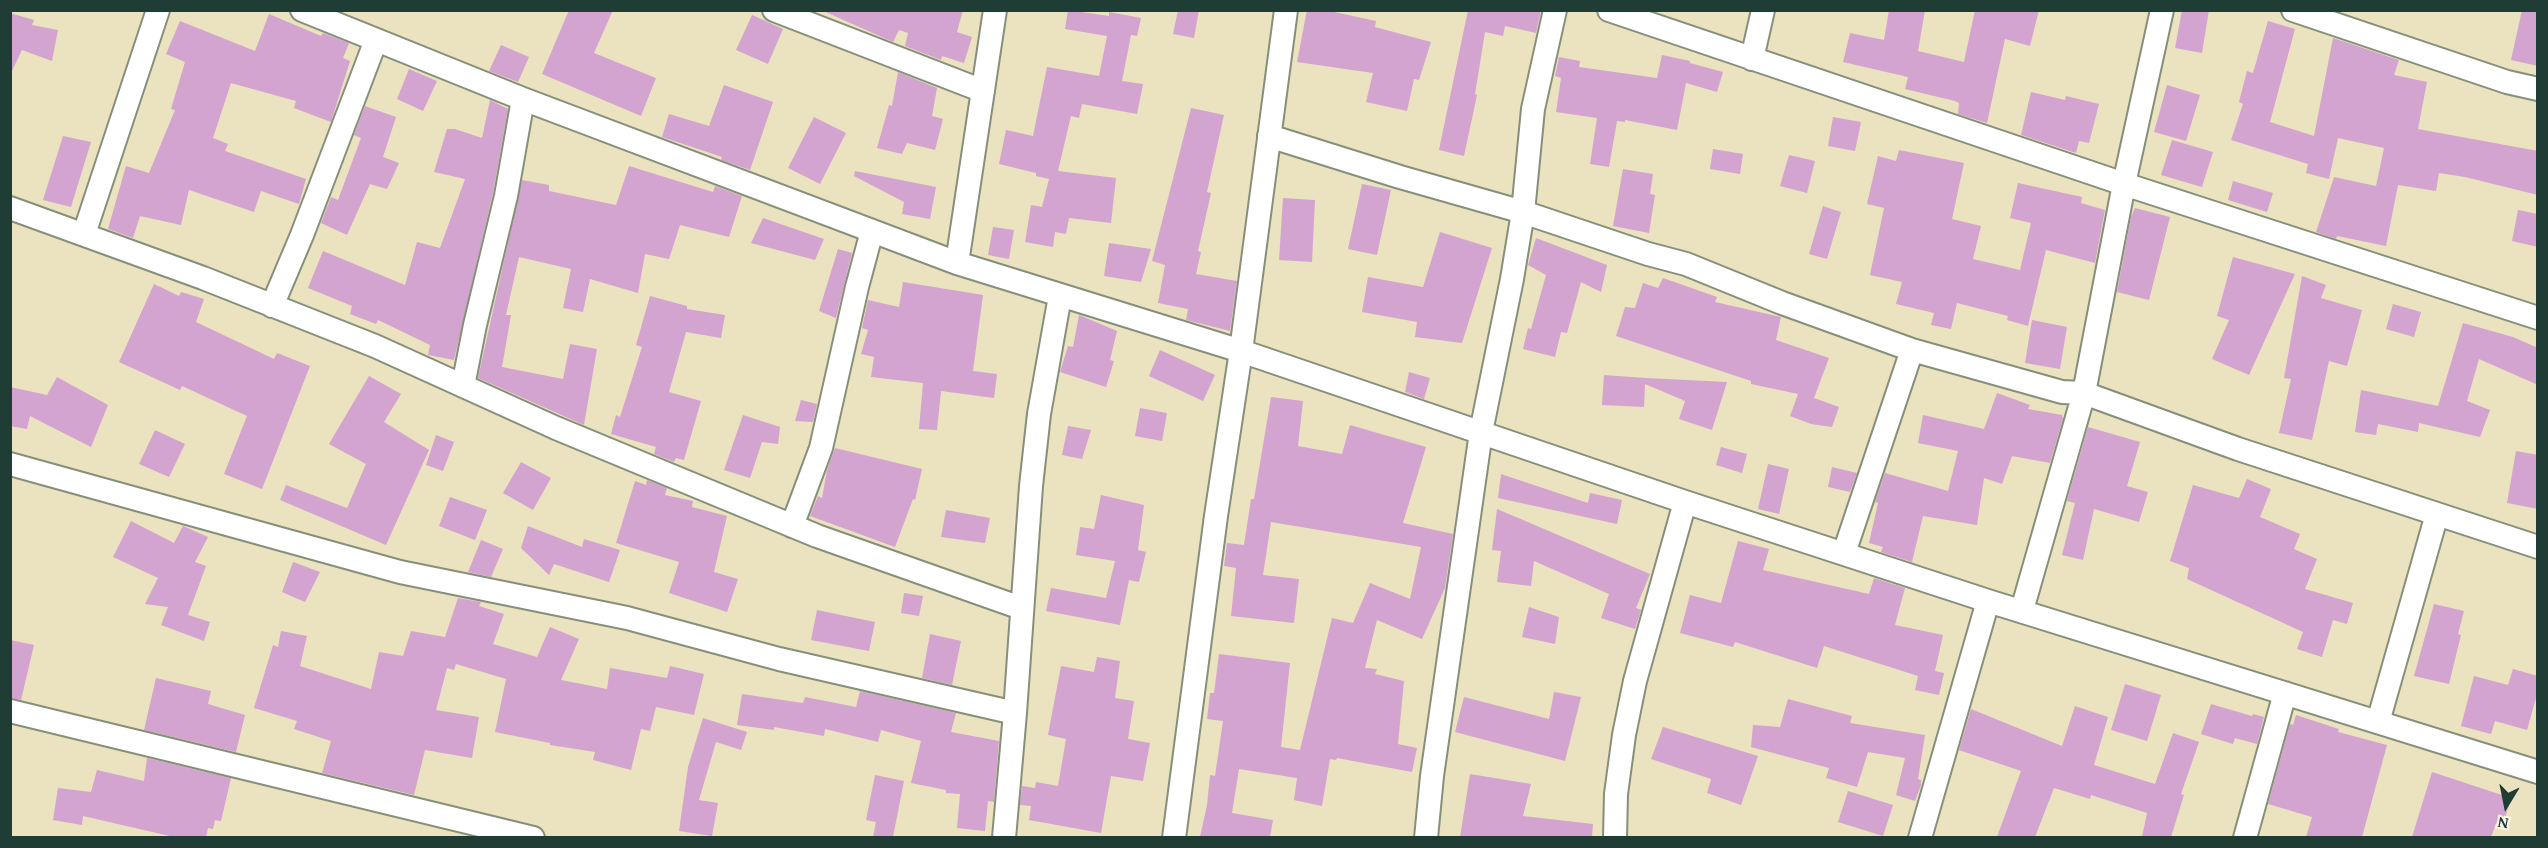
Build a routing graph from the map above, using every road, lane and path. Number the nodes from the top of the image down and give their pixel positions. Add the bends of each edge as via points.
1 (158, 10) edge
2 (302, 10) edge
3 (774, 10) edge
4 (995, 10) edge
5 (1286, 10) edge
6 (1555, 10) edge
7 (1609, 10) edge
8 (1763, 10) edge
9 (2162, 10) edge
10 (2293, 10) edge
11 (376, 40) junction
12 (1752, 59) junction
13 (2538, 89) edge
14 (983, 90) junction
15 (523, 99) junction
16 (1269, 136) junction
17 (2124, 184) junction
18 (10, 208) edge
19 (1523, 212) junction
20 (872, 231) junction
21 (84, 234) junction
22 (957, 263) junction
23 (1060, 296) junction
24 (272, 306) junction
25 (2538, 318) edge
26 (1912, 350) junction
27 (1241, 351) junction
28 (463, 386) junction
29 (2084, 393) junction
30 (1480, 432) junction
31 (10, 464) edge
32 (1685, 502) junction
33 (2437, 514) junction
34 (792, 526) junction
35 (2538, 547) edge
36 (1844, 553) junction
37 (1988, 601) junction
38 (1021, 608) junction
39 (2022, 610) junction
40 (2285, 693) junction
41 (10, 711) edge
42 (1015, 713) junction
43 (2378, 722) junction
44 (2538, 772) edge
45 (533, 837) edge
46 (1004, 837) edge
47 (1174, 837) edge
48 (1426, 837) edge
49 (1615, 837) edge
50 (1920, 837) edge
51 (2245, 837) edge

1 - 21 street
2 - 11 street
3 - 14 street
4 - 14 street
5 - 16 street
6 - 19 street via 1533,109
7 - 12 street
8 - 12 street
9 - 17 street
10 - 13 street
11 - 15 street
11 - 24 street
12 - 17 street
14 - 22 street
15 - 20 street
15 - 28 street via 506,196
16 - 19 street
16 - 27 street
17 - 25 street
17 - 29 street
18 - 21 street
19 - 26 street via 1686,264
19 - 30 street
20 - 22 street
20 - 34 street via 821,448
21 - 24 street
22 - 23 street
23 - 27 street
23 - 38 street via 1039,414
24 - 28 street
26 - 29 street via 2062,392
26 - 36 street
27 - 30 street
27 - 47 street
28 - 34 street via 556,429
29 - 33 street via 2238,449
29 - 39 street
30 - 32 street
30 - 48 street
31 - 42 street via 400,572 627,618 779,659
32 - 36 street
32 - 49 street via 1635,681 1616,794
33 - 35 street
33 - 43 street
34 - 38 street
36 - 37 street
37 - 39 street
37 - 50 street
38 - 42 street
39 - 40 street
40 - 43 street
40 - 51 street
41 - 45 street
42 - 46 street
43 - 44 street

